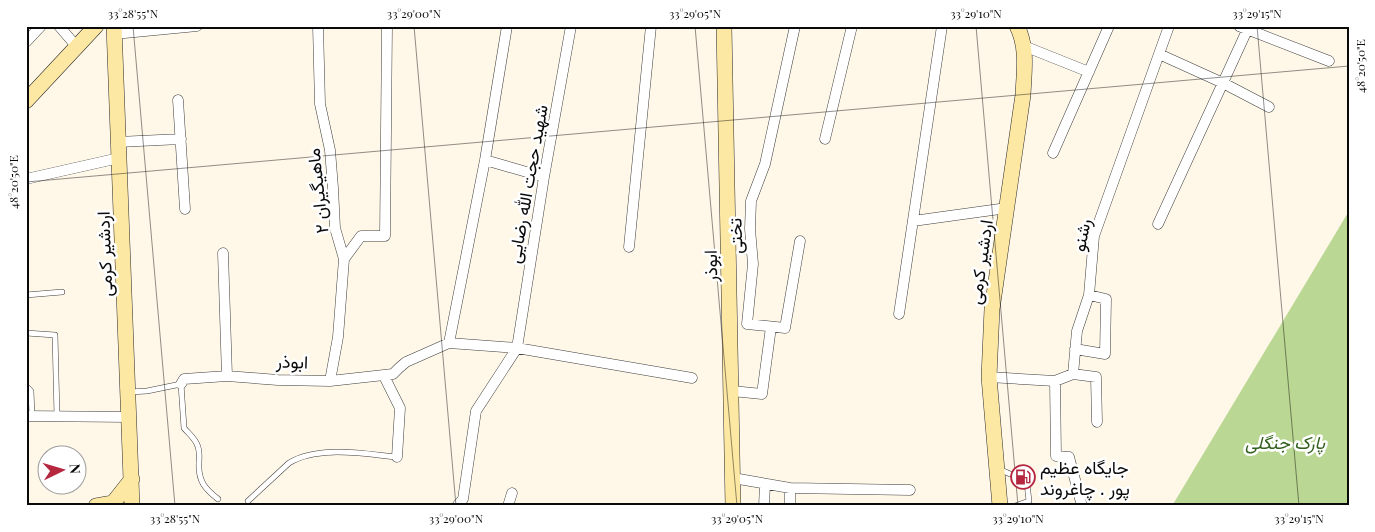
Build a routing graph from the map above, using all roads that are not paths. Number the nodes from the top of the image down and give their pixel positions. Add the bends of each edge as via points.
1 (41, 26) edge
2 (59, 26) edge
3 (96, 26) edge
4 (197, 26) edge
5 (318, 26) edge
6 (387, 26) edge
7 (507, 26) edge
8 (571, 26) edge
9 (651, 26) edge
10 (724, 26) edge
11 (795, 26) edge
12 (852, 26) edge
13 (942, 26) edge
14 (1017, 26) edge
15 (1109, 26) edge
16 (1169, 26) edge
17 (179, 27) edge
18 (1245, 27) edge
19 (114, 30) edge
20 (26, 42) edge
21 (1024, 46) junction
22 (77, 47) junction
23 (1159, 54) junction
24 (1329, 61) dead end
25 (1089, 72) junction
26 (1223, 83) junction
27 (178, 100) dead end
28 (26, 101) edge
29 (1269, 107) dead end
30 (825, 139) dead end
31 (181, 140) junction
32 (118, 142) junction
33 (1053, 153) dead end
34 (119, 158) junction
35 (485, 160) junction
36 (544, 177) junction
37 (26, 179) edge
38 (1007, 208) junction
39 (185, 209) dead end
40 (913, 221) junction
41 (1158, 224) dead end
42 (800, 241) dead end
43 (629, 248) dead end
44 (223, 254) dead end
45 (344, 259) junction
46 (62, 292) dead end
47 (26, 295) edge
48 (1089, 295) junction
49 (899, 314) dead end
50 (771, 327) junction
51 (26, 333) edge
52 (449, 343) junction
53 (517, 348) junction
54 (1075, 349) junction
55 (1073, 374) junction
56 (227, 376) junction
57 (384, 376) junction
58 (989, 377) junction
59 (692, 378) dead end
60 (330, 381) junction
61 (1055, 381) junction
62 (181, 384) junction
63 (26, 386) edge
64 (128, 392) junction
65 (732, 392) junction
66 (29, 417) edge
67 (56, 417) junction
68 (129, 417) junction
69 (1097, 422) dead end
70 (397, 456) joint
71 (996, 468) junction
72 (733, 478) junction
73 (132, 479) junction
74 (765, 484) junction
75 (790, 488) junction
76 (910, 490) dead end
77 (512, 493) dead end
78 (218, 499) dead end
79 (248, 502) dead end
80 (96, 506) edge
81 (132, 506) edge
82 (457, 506) edge
83 (508, 506) edge
84 (733, 506) edge
85 (764, 506) edge
86 (790, 506) edge
87 (1000, 506) edge
88 (1015, 506) edge
89 (1082, 506) edge

1 - 20 street
2 - 22 street
3 - 22 main road
4 - 17 street
5 - 45 street, ماهیگیران ۲ via 320,104 330,150 335,228
6 - 45 street via 385,236 361,236
7 - 35 street
8 - 36 street, شهید حجت الله رضایی
9 - 43 street
10 - 65 main road, ابوذر
11 - 50 street, تختی via 765,164 751,200 753,264 747,324
12 - 30 street
13 - 40 street
14 - 21 main road, اردشیر کرمی
15 - 25 street
16 - 23 street, رشنو
17 - 19 street
18 - 24 street
18 - 26 street
19 - 32 main road, اردشیر کرمی
21 - 25 street
21 - 38 main road, اردشیر کرمی via 1023,95
22 - 28 main road
23 - 26 street
23 - 48 street, رشنو via 1094,236
25 - 33 street
26 - 29 street
26 - 41 street
27 - 31 street
31 - 32 street
31 - 39 street
32 - 34 main road, اردشیر کرمی
34 - 37 street
34 - 64 main road, اردشیر کرمی
35 - 36 street
35 - 52 street
36 - 53 street, شهید حجت الله رضایی
38 - 40 street
38 - 58 main road, اردشیر کرمی via 992,309
40 - 49 street
42 - 50 street via 785,328
44 - 56 street
45 - 60 street, ماهیگیران ۲ via 338,337
46 - 47 lane
48 - 54 street, رشنو via 1077,331
48 - 54 street via 1106,299 1105,354
50 - 65 street via 762,394
51 - 67 lane via 55,335
52 - 53 street
52 - 57 street, ابوذر via 406,362 393,374
53 - 59 street
53 - 82 street via 476,411 463,499
54 - 55 street, رشنو
55 - 61 street
55 - 69 street via 1096,377
56 - 60 street, ابوذر
56 - 62 street, ابوذر via 184,379
57 - 60 street, ابوذر
57 - 70 street via 400,408
58 - 61 street
58 - 71 main road, اردشیر کرمی
61 - 89 street via 1056,456 1069,457
62 - 64 lane, ابوذر
62 - 78 lane via 184,428 199,447 202,483
63 - 66 lane via 31,390
64 - 68 main road, اردشیر کرمی
65 - 72 main road, ابوذر
66 - 67 street
67 - 68 street
68 - 73 main road, اردشیر کرمی
70 - 79 lane via 341,453 294,459
71 - 87 main road, اردشیر کرمی
71 - 88 lane via 1010,474 1026,475 1029,501
72 - 74 street
72 - 84 main road, ابوذر
73 - 80 main road via 114,503
73 - 81 main road, اردشیر کرمی
74 - 75 street
74 - 85 street
75 - 76 street
75 - 86 street
77 - 83 street

